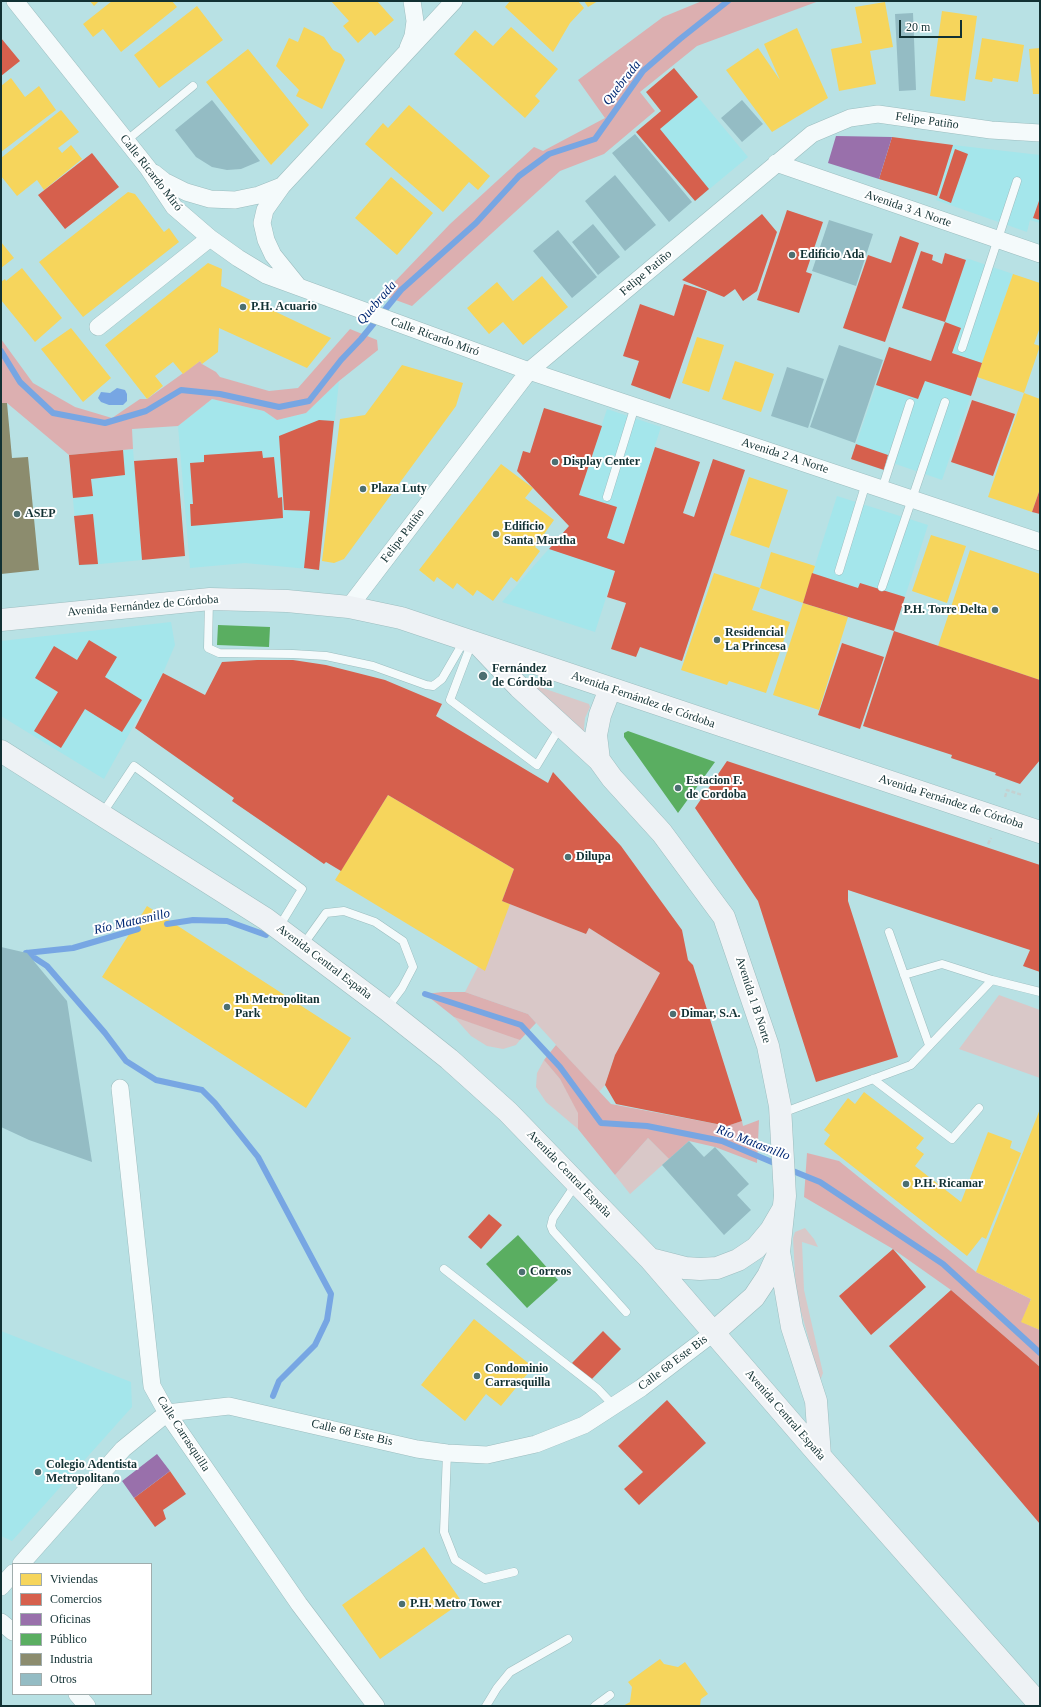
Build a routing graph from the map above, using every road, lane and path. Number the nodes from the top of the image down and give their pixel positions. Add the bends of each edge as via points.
1 (15, 1) edge
2 (412, 1) edge
3 (454, 1) edge
4 (407, 52) junction
5 (193, 86) dead end
6 (1040, 132) edge
7 (126, 140) junction
8 (776, 163) junction
9 (148, 168) junction
10 (1017, 181) dead end
11 (282, 186) junction
12 (210, 238) junction
13 (998, 240) junction
14 (1040, 254) edge
15 (298, 286) junction
16 (98, 327) dead end
17 (962, 348) dead end
18 (529, 371) junction
19 (945, 402) dead end
20 (910, 404) dead end
21 (635, 406) junction
22 (874, 486) junction
23 (607, 497) dead end
24 (912, 499) junction
25 (1040, 542) edge
26 (839, 571) dead end
27 (882, 587) dead end
28 (210, 599) junction
29 (349, 607) junction
30 (1, 620) edge
31 (472, 642) junction
32 (610, 689) junction
33 (561, 724) junction
34 (1, 751) edge
35 (599, 760) junction
36 (102, 815) junction
37 (1040, 832) edge
38 (278, 928) junction
39 (890, 932) dead end
40 (302, 945) junction
41 (904, 975) junction
42 (992, 980) junction
43 (1040, 992) edge
44 (386, 1009) junction
45 (929, 1045) junction
46 (873, 1079) junction
47 (120, 1088) dead end
48 (979, 1108) dead end
49 (781, 1114) junction
50 (577, 1182) junction
51 (785, 1201) junction
52 (779, 1252) junction
53 (650, 1259) junction
54 (444, 1269) dead end
55 (626, 1312) dead end
56 (713, 1333) junction
57 (614, 1406) junction
58 (167, 1413) junction
59 (447, 1453) junction
60 (820, 1456) junction
61 (22, 1563) edge
62 (514, 1572) dead end
63 (12, 1574) edge
64 (1, 1587) edge
65 (1, 1622) edge
66 (12, 1631) edge
67 (568, 1639) dead end
68 (78, 1695) edge
69 (610, 1695) dead end
70 (1040, 1705) edge
71 (87, 1706) edge
72 (376, 1706) edge
73 (486, 1706) edge
74 (595, 1706) edge

1 - 7 street, Calle Ricardo Miró
2 - 4 street via 415,20
3 - 4 street
4 - 11 street
5 - 7 lane
6 - 8 street, Felipe Patiño via 991,130 878,114 850,118 812,134
7 - 9 street, Calle Ricardo Miró
8 - 13 street, Avenida 3 A Norte
8 - 18 street, Felipe Patiño
9 - 11 street via 164,181 186,192 210,199 234,200 259,195
9 - 12 street, Calle Ricardo Miró via 174,207
10 - 13 lane
11 - 15 street via 265,210 262,223 273,255
12 - 15 street, Calle Ricardo Miró via 266,275
12 - 16 street
13 - 14 street, Avenida 3 A Norte
13 - 17 lane
15 - 18 street, Calle Ricardo Miró
18 - 21 street, Avenida 2 A Norte
18 - 29 street, Felipe Patiño
19 - 24 lane
20 - 22 lane
21 - 22 street, Avenida 2 A Norte
21 - 23 lane
22 - 24 street, Avenida 2 A Norte
22 - 26 lane
24 - 25 street, Avenida 2 A Norte
24 - 27 lane
28 - 29 main road, Avenida Fernández de Córdoba via 287,601
28 - 30 main road, Avenida Fernández de Córdoba
28 - 31 lane via 208,648 219,653 326,656 373,666 433,686 442,679
29 - 31 main road, Avenida Fernández de Córdoba via 401,618
31 - 32 main road, Avenida Fernández de Córdoba
31 - 33 main road
31 - 33 lane via 450,700 536,765
32 - 35 main road, Avenida 1 B Norte via 596,735
32 - 37 main road, Avenida Fernández de Córdoba
33 - 35 main road
34 - 36 main road, Avenida Central España
35 - 49 main road, Avenida 1 B Norte via 662,833 724,917 768,1046
36 - 38 main road, Avenida Central España
36 - 38 lane via 134,766 302,889
38 - 40 main road, Avenida Central España
39 - 41 lane
40 - 44 main road, Avenida Central España
40 - 44 lane via 326,913 344,911 375,922 403,941 412,967 402,988
41 - 42 lane via 942,964
41 - 45 lane
42 - 43 lane
42 - 45 lane
44 - 50 main road, Avenida Central España via 508,1112
45 - 46 lane via 911,1065
46 - 48 lane via 952,1139
46 - 49 lane
47 - 58 street, Calle Carrasquilla via 152,1386
49 - 51 main road, Avenida 1 B Norte
50 - 53 main road, Avenida Central España
50 - 55 lane via 552,1218 550,1226
51 - 52 main road, Avenida 1 B Norte
51 - 53 main road via 771,1230 756,1248 738,1260 717,1268 700,1269
52 - 56 main road, Avenida 1 B Norte via 768,1276 754,1297
52 - 60 main road via 792,1327 816,1401
53 - 56 main road, Avenida Central España
54 - 57 lane via 598,1389
56 - 57 street, Calle 68 Este Bis
56 - 60 main road, Avenida Central España
57 - 59 street, Calle 68 Este Bis via 584,1425 536,1444 487,1455
58 - 59 street, Calle 68 Este Bis via 229,1406 417,1449
58 - 61 street via 123,1449
58 - 72 street, Calle Carrasquilla via 298,1604
59 - 62 lane via 444,1532 455,1560 486,1579
60 - 70 main road, Avenida Central España
63 - 64 street
65 - 66 street
67 - 73 lane via 510,1672
68 - 71 street
69 - 74 lane

